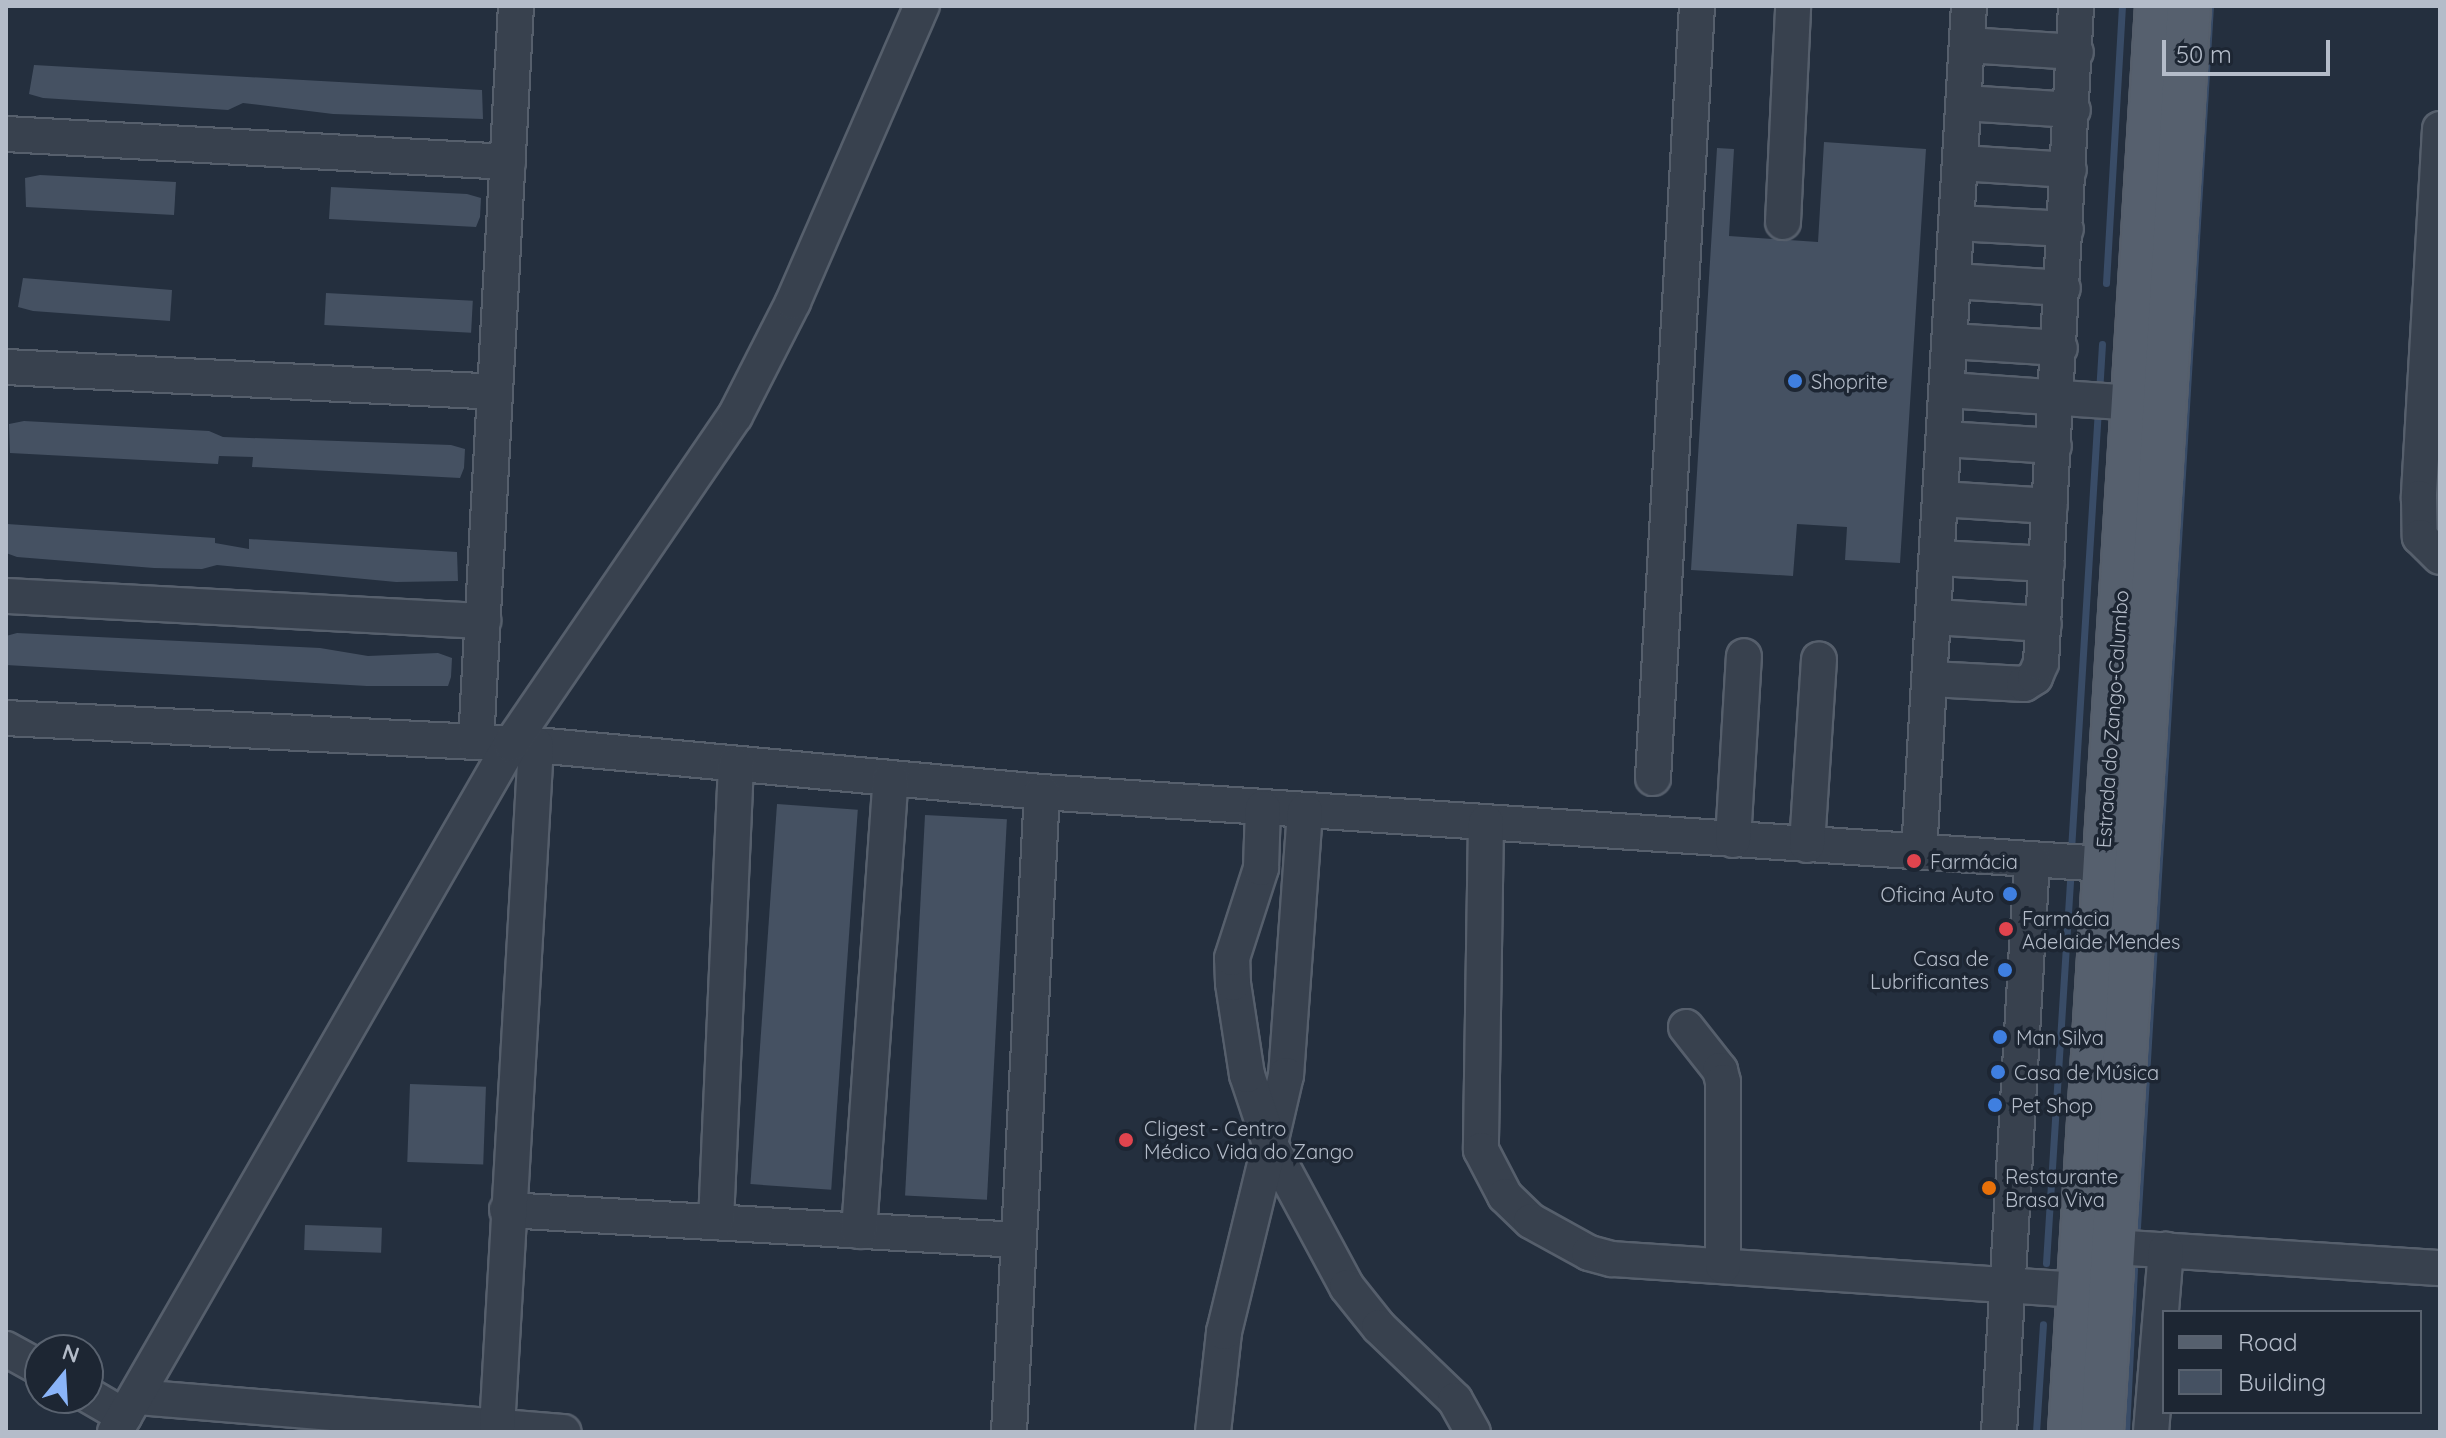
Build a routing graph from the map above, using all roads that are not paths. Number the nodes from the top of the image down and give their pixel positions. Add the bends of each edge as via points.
1 (516, 6) edge
2 (922, 6) edge
3 (1697, 6) edge
4 (1793, 6) edge
5 (1969, 6) edge
6 (2076, 6) edge
7 (2157, 6) edge
8 (2189, 6) edge
9 (1967, 45) junction
10 (2076, 52) junction
11 (1964, 103) junction
12 (2073, 110) junction
13 (2440, 129) edge
14 (6, 134) edge
15 (508, 162) junction
16 (1961, 163) junction
17 (2069, 170) junction
18 (1783, 222) dead end
19 (1957, 223) junction
20 (2066, 229) junction
21 (1954, 281) junction
22 (2063, 288) junction
23 (1951, 341) junction
24 (2060, 348) junction
25 (6, 367) edge
26 (1948, 390) junction
27 (494, 392) junction
28 (2097, 400) junction
29 (1945, 439) junction
30 (2054, 446) junction
31 (1941, 499) junction
32 (2050, 506) junction
33 (2440, 557) edge
34 (1938, 558) junction
35 (2047, 564) junction
36 (6, 596) edge
37 (1935, 617) junction
38 (483, 621) junction
39 (2044, 624) junction
40 (1744, 656) dead end
41 (1819, 659) dead end
42 (1931, 679) junction
43 (6, 718) edge
44 (476, 742) junction
45 (524, 745) junction
46 (736, 764) junction
47 (891, 778) junction
48 (1653, 778) dead end
49 (1042, 792) junction
50 (1263, 808) junction
51 (1305, 811) junction
52 (1486, 822) junction
53 (1733, 840) junction
54 (1807, 845) junction
55 (1919, 852) junction
56 (2069, 862) junction
57 (1261, 868) junction
58 (1289, 890) junction
59 (1240, 935) junction
60 (1686, 1027) dead end
61 (1270, 1144) junction
62 (507, 1210) junction
63 (716, 1222) junction
64 (859, 1231) junction
65 (1018, 1240) junction
66 (2138, 1249) junction
67 (1723, 1266) junction
68 (2440, 1268) edge
69 (2042, 1287) junction
70 (6, 1349) edge
71 (24, 1359) edge
72 (104, 1404) edge
73 (125, 1415) edge
74 (241, 1420) edge
75 (404, 1427) edge
76 (497, 1428) junction
77 (551, 1432) edge
78 (564, 1432) edge
79 (1009, 1432) edge
80 (1213, 1432) edge
81 (1473, 1432) edge
82 (1999, 1432) edge
83 (2070, 1432) edge
84 (2102, 1432) edge
85 (2151, 1432) edge

1 - 15 street
2 - 45 street via 793,302 735,416
3 - 48 street
4 - 18 street
5 - 9 street
6 - 10 street
7 - 28 main road, Estrada do Zango-Calumbo
8 - 66 main road
9 - 10 street
9 - 11 street
10 - 12 street
11 - 12 street
11 - 16 street
12 - 17 street
13 - 33 street via 2419,498 2420,537
14 - 15 street
15 - 27 street
16 - 17 street
16 - 19 street
17 - 20 street
19 - 20 street
19 - 21 street
20 - 22 street
21 - 22 street
21 - 23 street
22 - 24 street
23 - 24 street
23 - 26 street
24 - 28 street
25 - 27 street
26 - 28 street
26 - 29 street
27 - 38 street
28 - 30 street
28 - 56 main road, Estrada do Zango-Calumbo
29 - 30 street
29 - 31 street
30 - 32 street
31 - 32 street
31 - 34 street
32 - 35 street
34 - 35 street
34 - 37 street
35 - 39 street
36 - 38 street
37 - 39 street
37 - 42 street
38 - 44 street
39 - 42 street via 2041,663 2035,677 2024,684
40 - 53 street
41 - 54 street
42 - 55 street
43 - 44 street
44 - 45 street
45 - 46 street
45 - 62 street
45 - 73 street
46 - 47 street
46 - 63 street
47 - 49 street
47 - 64 street
49 - 50 street
49 - 65 street
50 - 51 street
50 - 57 street
51 - 52 street
51 - 58 street
52 - 53 street
52 - 67 street via 1481,1150 1489,1172 1531,1221 1589,1253
53 - 54 street
54 - 55 street
55 - 56 street
56 - 69 main road, Estrada do Zango-Calumbo
56 - 69 street
57 - 58 street
57 - 59 street
58 - 59 street
58 - 61 street via 1296,938 1286,1075
59 - 61 street via 1232,958 1233,983 1247,1075
60 - 67 street via 1720,1070 1723,1082
61 - 80 street via 1224,1332
61 - 81 street via 1347,1287 1379,1327 1455,1400
62 - 63 street
62 - 76 street
63 - 64 street
64 - 65 street
65 - 79 street
66 - 68 street
66 - 84 main road
66 - 85 street
67 - 69 street
69 - 82 street
69 - 83 main road, Estrada do Zango-Calumbo
70 - 71 street
72 - 73 street
73 - 74 street
74 - 75 street
75 - 76 street
76 - 77 street
77 - 78 street

